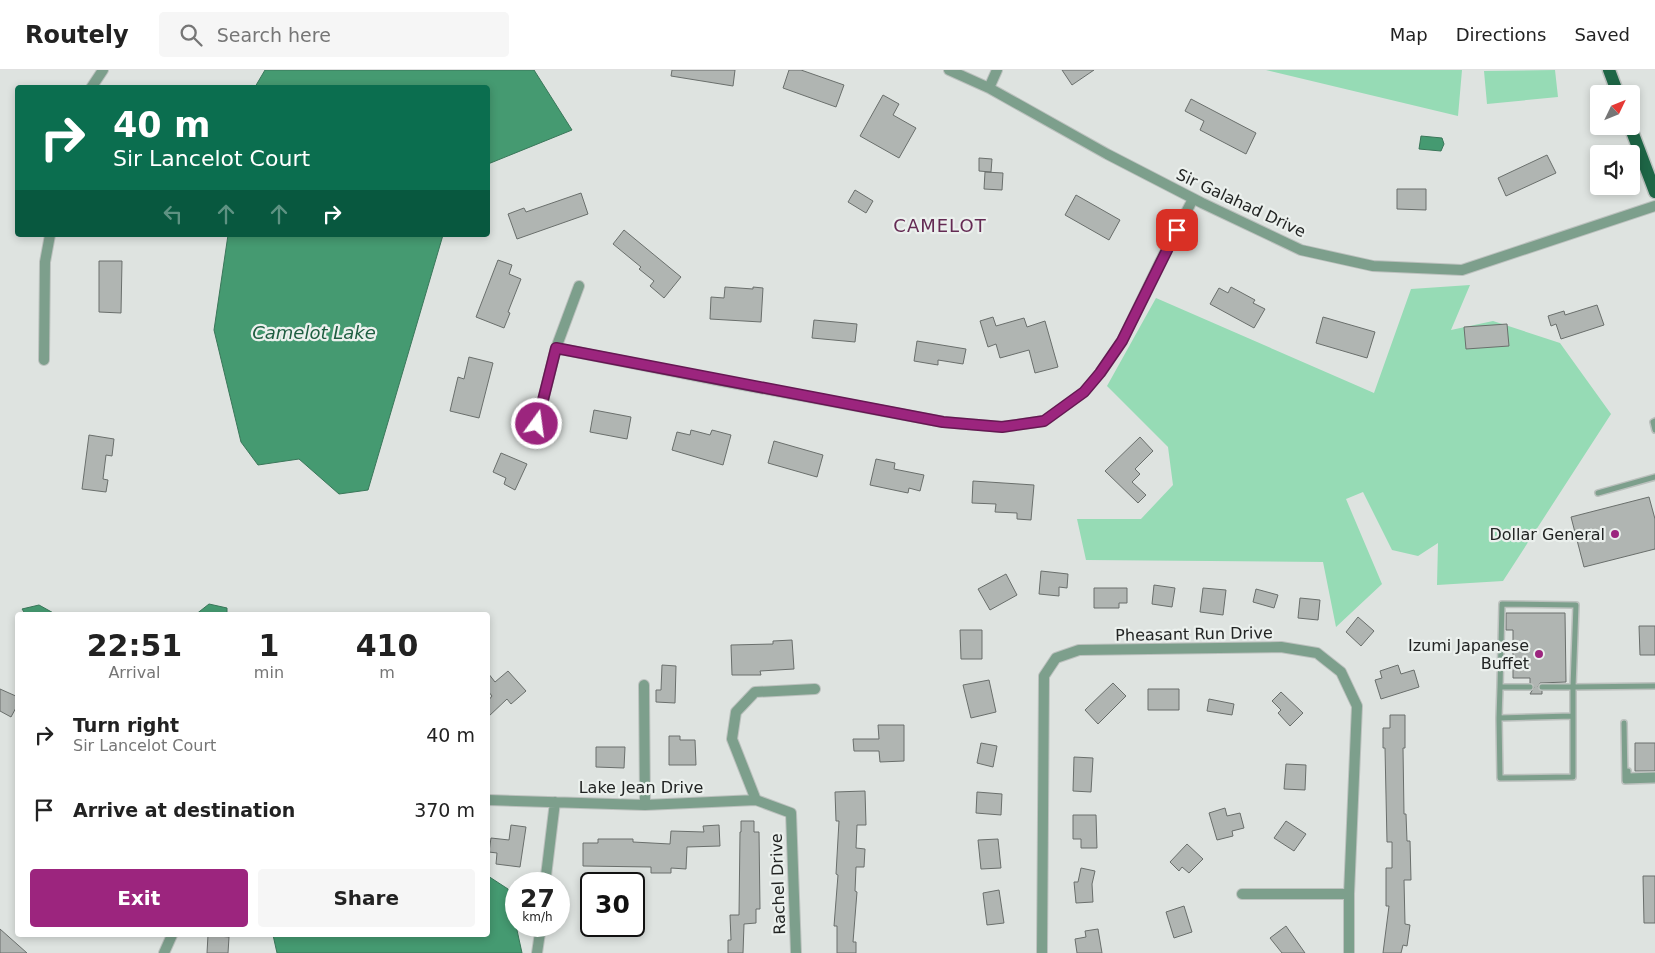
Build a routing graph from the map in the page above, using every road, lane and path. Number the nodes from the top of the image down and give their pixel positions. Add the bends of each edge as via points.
1 (103, 70) edge
2 (949, 70) edge
3 (997, 70) edge
4 (1609, 70) edge
5 (93, 85) edge
6 (1615, 85) edge
7 (989, 88) junction
8 (1633, 135) edge
9 (1655, 192) edge
10 (1193, 199) junction
11 (1655, 206) edge
12 (50, 237) edge
13 (579, 286) dead end
14 (556, 348) junction
15 (44, 360) dead end
16 (1655, 421) edge
17 (537, 424) dead end
18 (1655, 430) edge
19 (1655, 477) edge
20 (1598, 493) dead end
21 (644, 685) dead end
22 (1500, 686) junction
23 (1655, 686) edge
24 (1530, 687) dead end
25 (1542, 687) dead end
26 (1573, 687) junction
27 (815, 688) dead end
28 (1573, 716) junction
29 (1498, 718) junction
30 (1655, 775) edge
31 (1655, 780) edge
32 (490, 800) edge
33 (756, 800) junction
34 (555, 802) junction
35 (645, 806) junction
36 (791, 814) joint
37 (546, 872) edge
38 (1242, 894) dead end
39 (1349, 894) junction
40 (171, 937) edge
41 (539, 937) edge
42 (164, 953) edge
43 (537, 953) edge
44 (796, 953) edge
45 (1042, 953) edge
46 (1350, 953) edge

1 - 5 street
2 - 7 street, Sir Galahad Drive
3 - 7 street
4 - 6 main road
7 - 10 street, Sir Galahad Drive
8 - 9 main road
10 - 11 street, Sir Galahad Drive via 1301,250 1373,266 1462,270
10 - 14 street via 1122,341 1084,392 1044,421 1002,427 943,422
12 - 15 street via 45,262
13 - 14 street
14 - 17 street
16 - 18 lane
19 - 20 lane
21 - 35 street
22 - 24 lane
22 - 26 lane via 1502,604 1576,606
22 - 29 lane
23 - 26 lane
25 - 26 lane
26 - 28 lane
27 - 33 street via 756,692 736,712 732,739
28 - 29 lane
28 - 29 lane via 1573,777 1500,778
30 - 31 lane via 1628,776 1624,723 1626,781
32 - 34 street, Lake Jean Drive
33 - 35 street, Lake Jean Drive
33 - 36 street, Lake Jean Drive
34 - 35 street, Lake Jean Drive
34 - 37 street
36 - 44 street, Rachel Drive
38 - 39 street
39 - 45 street, Pheasant Run Drive via 1357,706 1341,672 1317,654 1281,647 1078,650 1056,658 1044,676
39 - 46 street, Pheasant Run Drive
40 - 42 street
41 - 43 street

